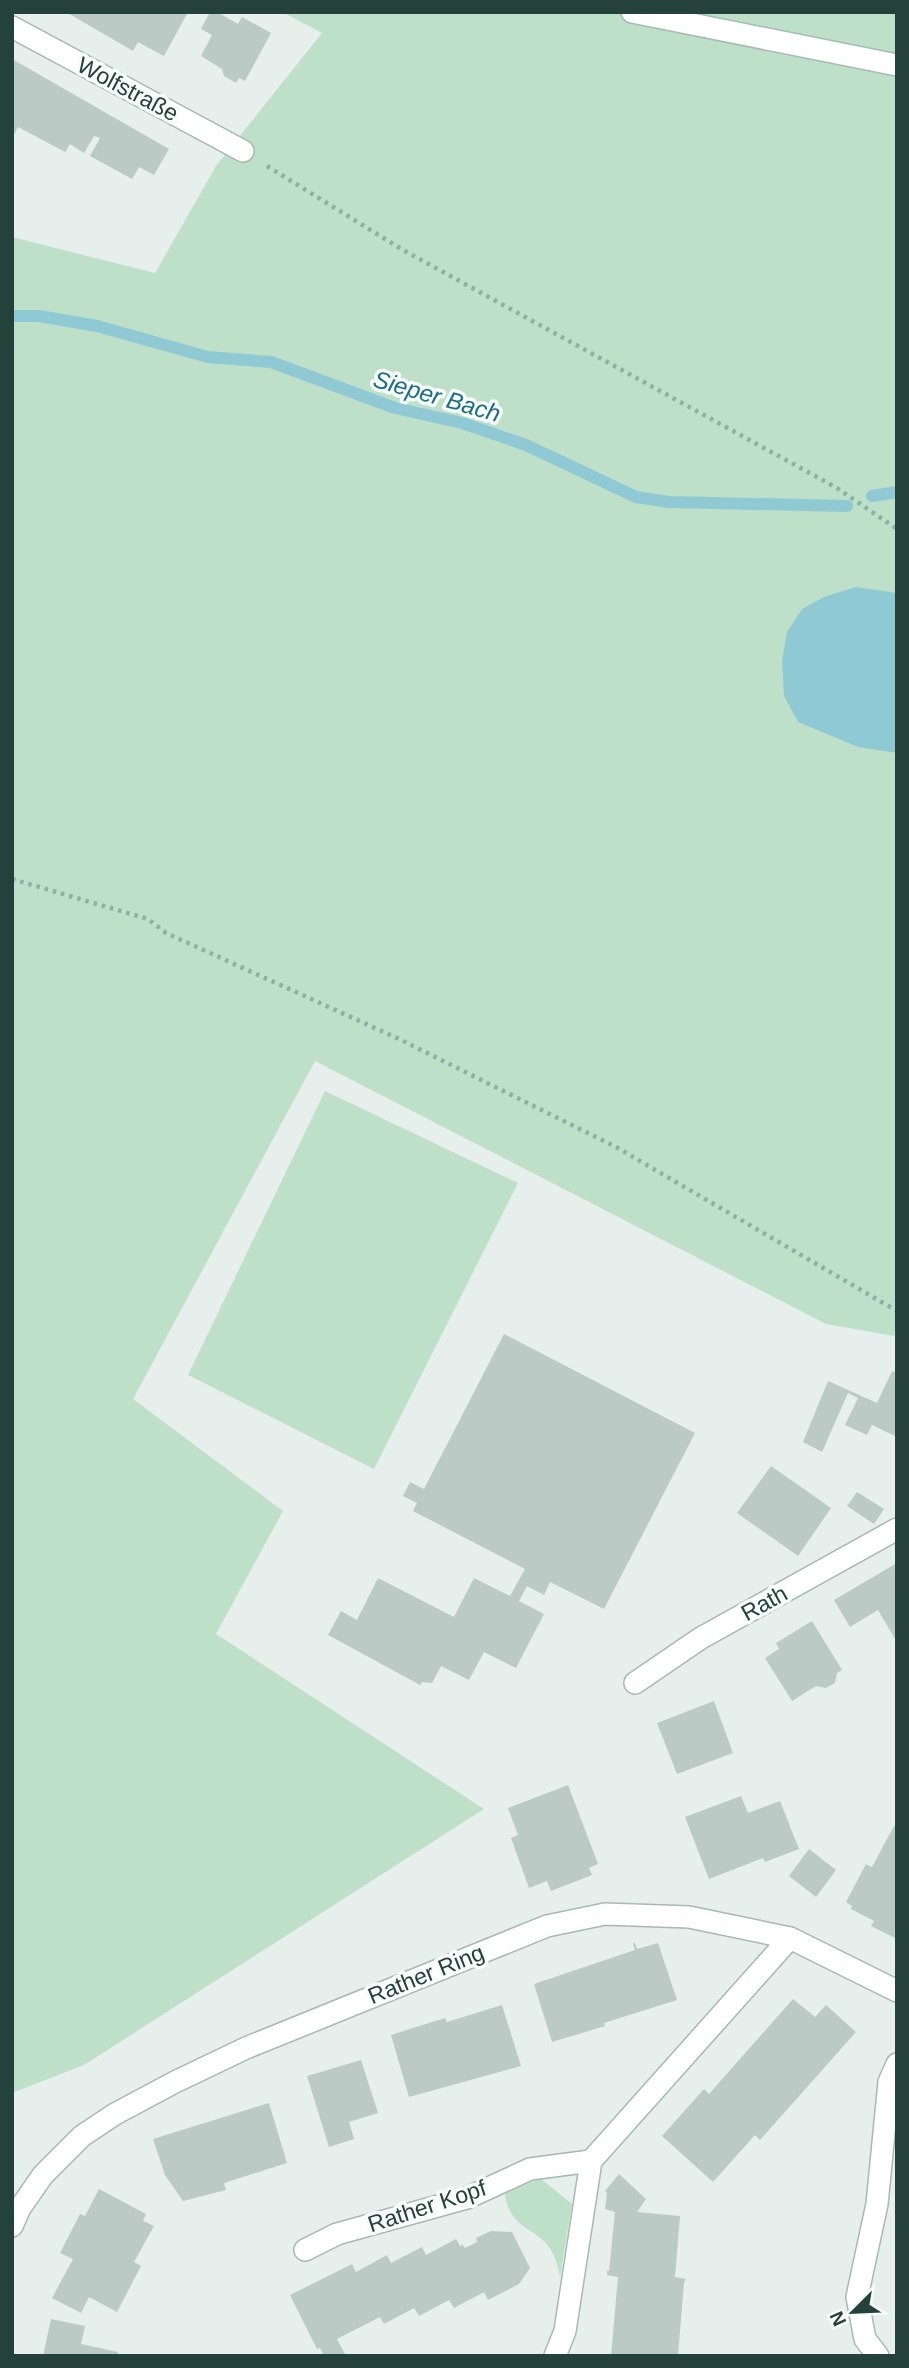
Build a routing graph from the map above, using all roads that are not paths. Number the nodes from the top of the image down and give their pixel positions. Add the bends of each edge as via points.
1 (632, 12) edge
2 (12, 27) edge
3 (897, 65) edge
4 (243, 151) road end
5 (897, 1529) edge
6 (635, 1683) dead end
7 (790, 1938) junction
8 (897, 1991) edge
9 (897, 2064) edge
10 (591, 2161) junction
11 (12, 2225) edge
12 (305, 2250) dead end
13 (555, 2356) edge
14 (878, 2356) edge

1 - 3 street
2 - 4 street, Wolfstraße
5 - 6 street, Rath via 701,1637
7 - 8 street, Rather Ring
7 - 10 street
7 - 11 street, Rather Ring via 653,1914 605,1914 535,1931 246,2048 115,2114 82,2136 44,2175
9 - 14 street via 889,2082 877,2204 857,2297 865,2339
10 - 12 street, Rather Kopf via 530,2169 467,2198 337,2234
10 - 13 street via 565,2331

